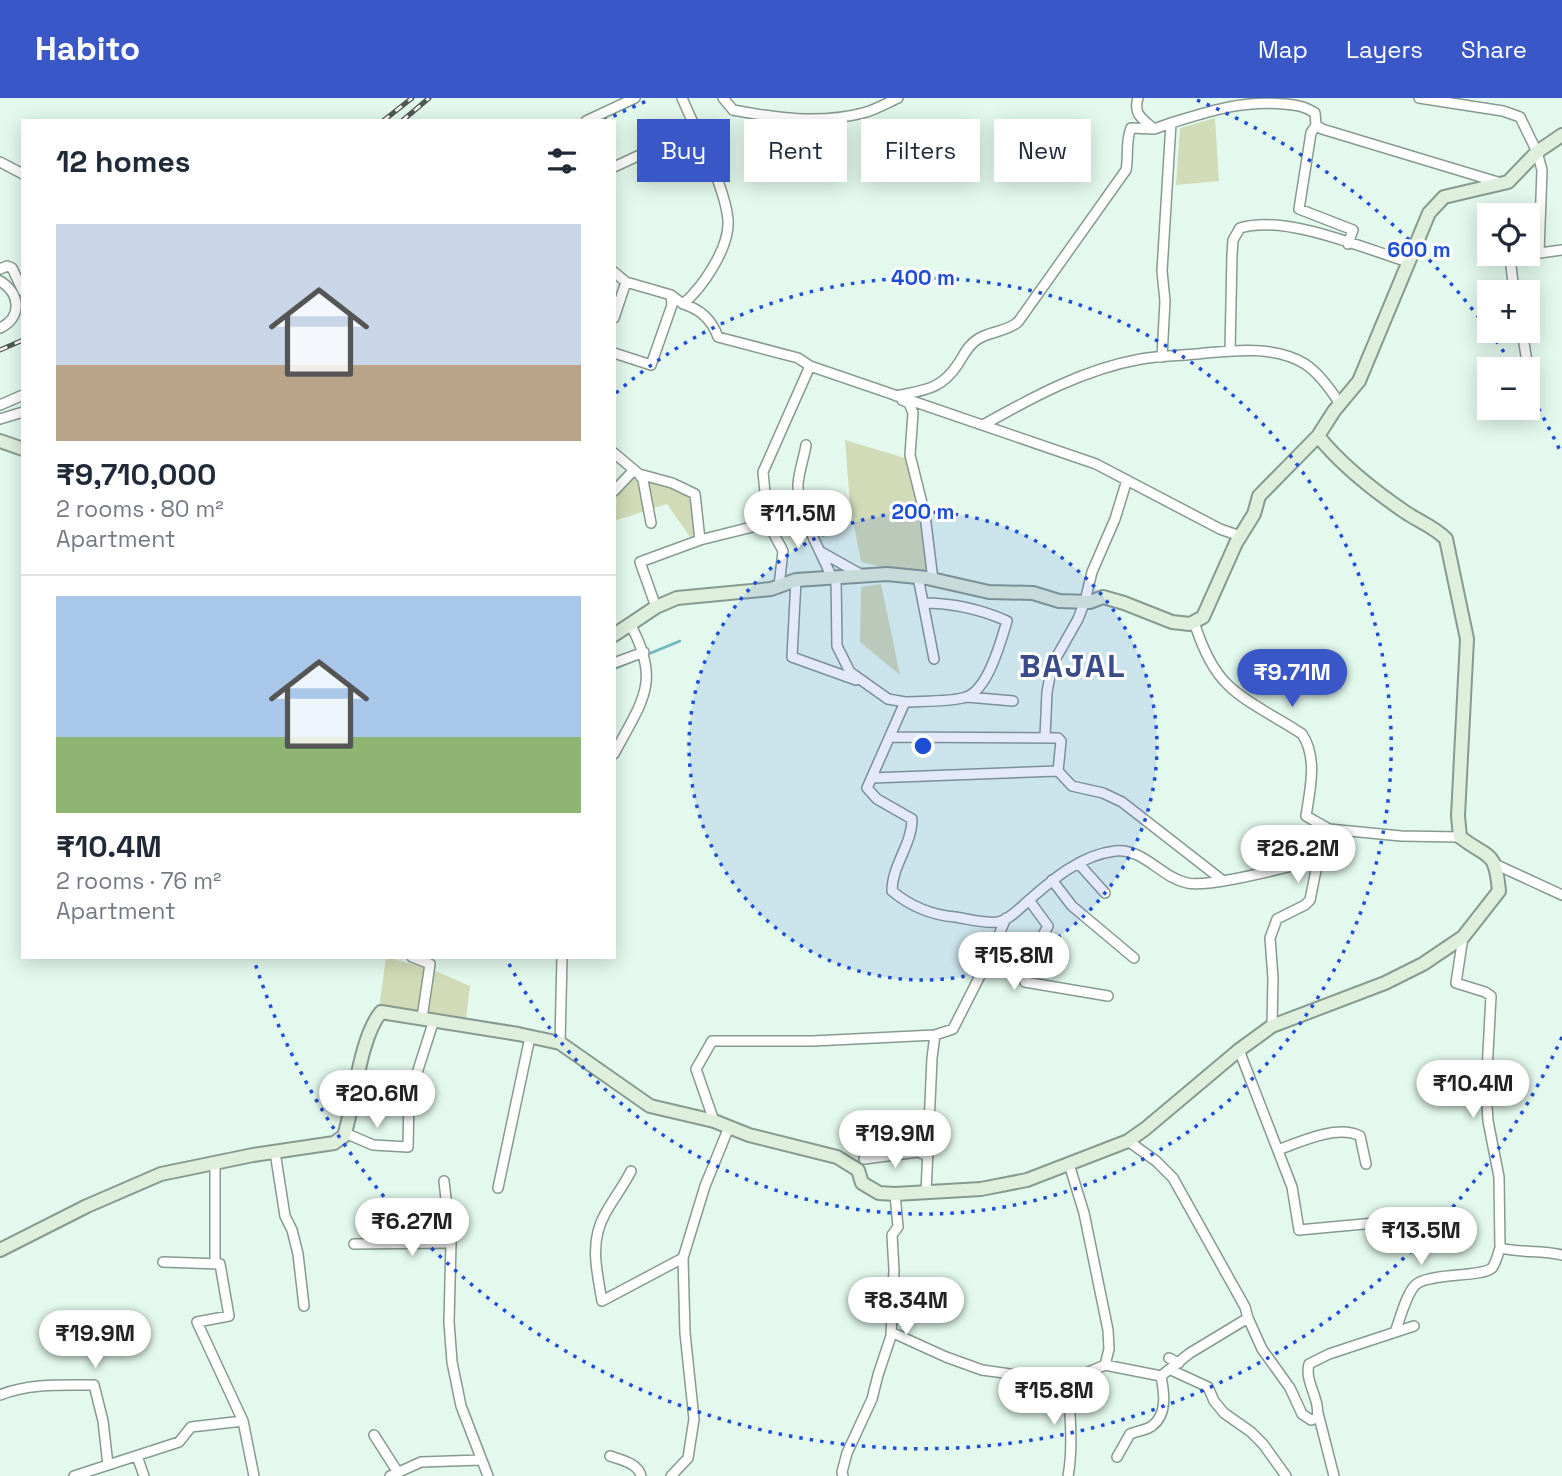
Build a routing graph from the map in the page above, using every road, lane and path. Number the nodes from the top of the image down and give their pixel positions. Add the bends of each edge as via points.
1 (635, 98) edge
2 (682, 98) edge
3 (723, 98) edge
4 (898, 98) edge
5 (1138, 98) edge
6 (1419, 98) edge
7 (590, 119) edge
8 (691, 119) edge
9 (1171, 123) junction
10 (1316, 125) junction
11 (1154, 129) junction
12 (1562, 135) edge
13 (1537, 152) junction
14 (637, 156) edge
15 (0, 162) edge
16 (616, 166) edge
17 (21, 173) edge
18 (716, 182) edge
19 (1503, 183) junction
20 (1540, 225) edge
21 (1348, 244) junction
22 (1562, 250) edge
23 (1540, 252) edge
24 (1408, 262) junction
25 (0, 269) edge
26 (616, 274) edge
27 (0, 281) edge
28 (626, 282) junction
29 (21, 287) edge
30 (671, 295) junction
31 (683, 304) junction
32 (616, 312) edge
33 (0, 328) edge
34 (1230, 351) junction
35 (616, 354) edge
36 (1161, 357) junction
37 (810, 366) junction
38 (930, 389) junction
39 (21, 396) edge
40 (895, 396) junction
41 (913, 402) junction
42 (1340, 404) junction
43 (0, 405) edge
44 (21, 413) edge
45 (0, 419) edge
46 (983, 425) junction
47 (1318, 436) junction
48 (0, 441) edge
49 (807, 445) dead end
50 (21, 448) edge
51 (616, 455) edge
52 (637, 472) junction
53 (1127, 480) junction
54 (616, 489) edge
55 (651, 523) dead end
56 (768, 523) junction
57 (1240, 536) junction
58 (700, 540) junction
59 (821, 552) junction
60 (863, 576) junction
61 (918, 577) junction
62 (834, 578) junction
63 (796, 580) junction
64 (933, 580) junction
65 (779, 586) junction
66 (1085, 601) junction
67 (923, 603) junction
68 (656, 607) junction
69 (1194, 622) junction
70 (630, 624) junction
71 (616, 634) edge
72 (645, 655) junction
73 (934, 659) dead end
74 (616, 662) edge
75 (867, 684) junction
76 (967, 697) junction
77 (1013, 701) dead end
78 (905, 702) junction
79 (890, 737) junction
80 (1045, 737) junction
81 (616, 750) edge
82 (1058, 771) junction
83 (872, 778) junction
84 (1329, 829) junction
85 (1460, 837) junction
86 (1318, 860) junction
87 (1079, 864) junction
88 (1497, 864) junction
89 (1052, 880) junction
90 (1222, 880) junction
91 (1105, 893) dead end
92 (1562, 895) edge
93 (1029, 900) junction
94 (1006, 918) junction
95 (1463, 937) junction
96 (1134, 958) dead end
97 (417, 959) edge
98 (562, 959) edge
99 (1108, 996) dead end
100 (428, 1019) junction
101 (1272, 1026) junction
102 (935, 1035) junction
103 (530, 1037) junction
104 (560, 1043) junction
105 (1239, 1050) junction
106 (714, 1121) junction
107 (729, 1127) junction
108 (345, 1133) junction
109 (1128, 1141) junction
110 (1278, 1150) junction
111 (275, 1152) junction
112 (928, 1156) junction
113 (864, 1159) dead end
114 (215, 1163) junction
115 (1069, 1164) junction
116 (1366, 1164) dead end
117 (631, 1171) dead end
118 (444, 1181) dead end
119 (498, 1188) dead end
120 (926, 1193) junction
121 (895, 1194) junction
122 (1407, 1220) dead end
123 (450, 1235) junction
124 (354, 1244) dead end
125 (1500, 1248) junction
126 (0, 1250) edge
127 (1562, 1255) edge
128 (683, 1258) junction
129 (163, 1262) dead end
130 (215, 1264) junction
131 (304, 1306) dead end
132 (1248, 1318) junction
133 (1414, 1325) dead end
134 (891, 1332) junction
135 (1395, 1332) junction
136 (1169, 1358) dead end
137 (1104, 1365) junction
138 (1175, 1366) junction
139 (1161, 1376) junction
140 (1065, 1377) junction
141 (0, 1395) edge
142 (1318, 1413) junction
143 (243, 1421) junction
144 (374, 1435) dead end
145 (137, 1456) junction
146 (610, 1456) dead end
147 (1117, 1457) dead end
148 (481, 1460) junction
149 (108, 1465) junction
150 (393, 1474) edge
151 (74, 1476) edge
152 (144, 1476) edge
153 (254, 1476) edge
154 (488, 1476) edge
155 (641, 1476) edge
156 (671, 1476) edge
157 (843, 1476) edge
158 (1068, 1476) edge
159 (1286, 1476) edge
160 (1334, 1476) edge

1 - 7 street
2 - 8 street
3 - 4 street via 733,110 816,120 864,113
5 - 11 street via 1137,114
6 - 13 street via 1520,117
9 - 10 street via 1226,106 1272,103 1310,110 1315,113
9 - 11 street
9 - 36 street
10 - 19 street
10 - 21 street via 1299,209 1353,230
11 - 38 street via 1131,128 1126,170 1018,322 975,340 943,383
12 - 13 street
13 - 19 street
13 - 20 street via 1542,170
14 - 16 street
15 - 17 street
18 - 31 street via 728,222 719,257
19 - 24 street via 1444,197 1429,213
21 - 24 street
21 - 34 street via 1281,225 1254,224 1240,229 1233,240
22 - 23 street
24 - 42 street via 1359,381
25 - 29 street via 12,268
26 - 28 street
27 - 33 street via 8,286 17,308 14,317
28 - 30 street
28 - 32 street
30 - 31 street
30 - 35 street via 672,305 651,365
31 - 37 street via 696,308 718,337 798,358
34 - 36 street
34 - 42 street via 1267,352 1304,363
36 - 46 street via 1125,362 1066,382
37 - 40 street
37 - 56 street via 763,472
38 - 40 street
38 - 41 street
39 - 43 street
40 - 41 street
40 - 64 street via 909,403 913,413 910,455 925,515
41 - 46 street
42 - 47 street
44 - 45 street
46 - 53 street via 1096,464
47 - 57 street via 1259,496
47 - 85 street via 1354,474 1446,539 1467,639
48 - 50 street
49 - 59 street via 799,499
51 - 52 street
52 - 54 street
52 - 55 street via 643,480
52 - 58 street via 695,494
53 - 57 street
53 - 66 street
56 - 58 street
56 - 65 street via 783,551
57 - 69 street via 1203,617
58 - 68 street via 640,562
59 - 60 street
59 - 62 street
60 - 61 street
60 - 62 street
61 - 64 street
61 - 67 street
62 - 63 street
62 - 75 street via 837,646 850,672
63 - 65 street
63 - 75 street via 792,657
64 - 66 street via 989,592
65 - 68 street via 677,598
66 - 69 street via 1103,597 1172,622
66 - 80 street via 1052,665
67 - 73 street
67 - 76 street via 985,611 1007,621 998,654 978,688
68 - 70 street
69 - 84 street via 1212,664 1229,687 1302,734 1309,744 1312,774 1306,816
70 - 71 street
70 - 72 street
72 - 74 street
72 - 81 street via 647,691
75 - 78 street via 888,699
76 - 77 street
76 - 78 street
78 - 79 street
79 - 80 street
79 - 83 street
80 - 82 street via 1061,739
82 - 83 street
82 - 90 street via 1072,786 1122,802
83 - 94 street via 867,788 877,799 912,819 912,830 892,876 892,891 923,910 946,916 998,922
84 - 85 street
84 - 86 street via 1327,853
85 - 88 street
86 - 90 street
86 - 101 street via 1310,900 1277,919 1270,938
87 - 89 street
87 - 90 street via 1116,851 1136,853 1174,879 1190,884
87 - 91 street
88 - 92 street
88 - 95 street via 1499,891
89 - 93 street
89 - 96 street via 1072,906
93 - 94 street
93 - 99 street via 1048,926 1026,966 1025,982
94 - 102 street via 953,1029
95 - 101 street via 1385,983
95 - 125 street via 1456,983 1491,996 1486,1090 1499,1177
97 - 100 street via 430,964
98 - 104 street
100 - 103 street
100 - 108 street via 381,1012 375,1020
100 - 108 street via 409,1098 408,1147 373,1145
101 - 105 street
102 - 106 street via 712,1041 695,1069
102 - 112 street
103 - 104 street
103 - 119 street
104 - 106 street via 650,1105
105 - 109 street
105 - 110 street
106 - 107 street
107 - 121 street via 837,1157 858,1170 862,1183 873,1191
107 - 128 street
108 - 111 street via 334,1143
109 - 115 street
109 - 132 street via 1173,1178
110 - 116 street via 1314,1136 1352,1133 1360,1136
110 - 122 street via 1292,1187 1299,1230
111 - 114 street
111 - 131 street via 285,1216 298,1254
112 - 113 street via 918,1152
112 - 120 street
114 - 126 street via 161,1174
114 - 130 street
115 - 120 street via 1004,1185
115 - 137 street via 1108,1330
117 - 128 street via 603,1216 597,1237 594,1258 602,1301
118 - 123 street
120 - 121 street
121 - 134 street via 898,1227 892,1234
123 - 124 street via 445,1243
123 - 148 street via 452,1362 461,1406
125 - 127 street
125 - 135 street via 1487,1272 1418,1283
128 - 156 street via 694,1419 688,1458
129 - 130 street
130 - 143 street via 220,1264 229,1315 197,1322
132 - 138 street
132 - 142 street via 1302,1414 1311,1420
133 - 135 street
134 - 140 street via 982,1370
134 - 157 street via 873,1399 847,1453
135 - 142 street via 1309,1364 1307,1373
136 - 138 street
137 - 139 street
137 - 140 street
138 - 139 street
138 - 159 street via 1208,1387 1224,1413 1263,1444
139 - 147 street via 1165,1399 1157,1420 1130,1434
140 - 158 street via 1072,1446
141 - 149 street via 54,1385 94,1385
142 - 160 street
143 - 145 street via 191,1427 179,1442
143 - 153 street
144 - 150 street
145 - 149 street
145 - 152 street
146 - 155 street via 635,1466
148 - 150 street via 421,1462
148 - 154 street
149 - 151 street

